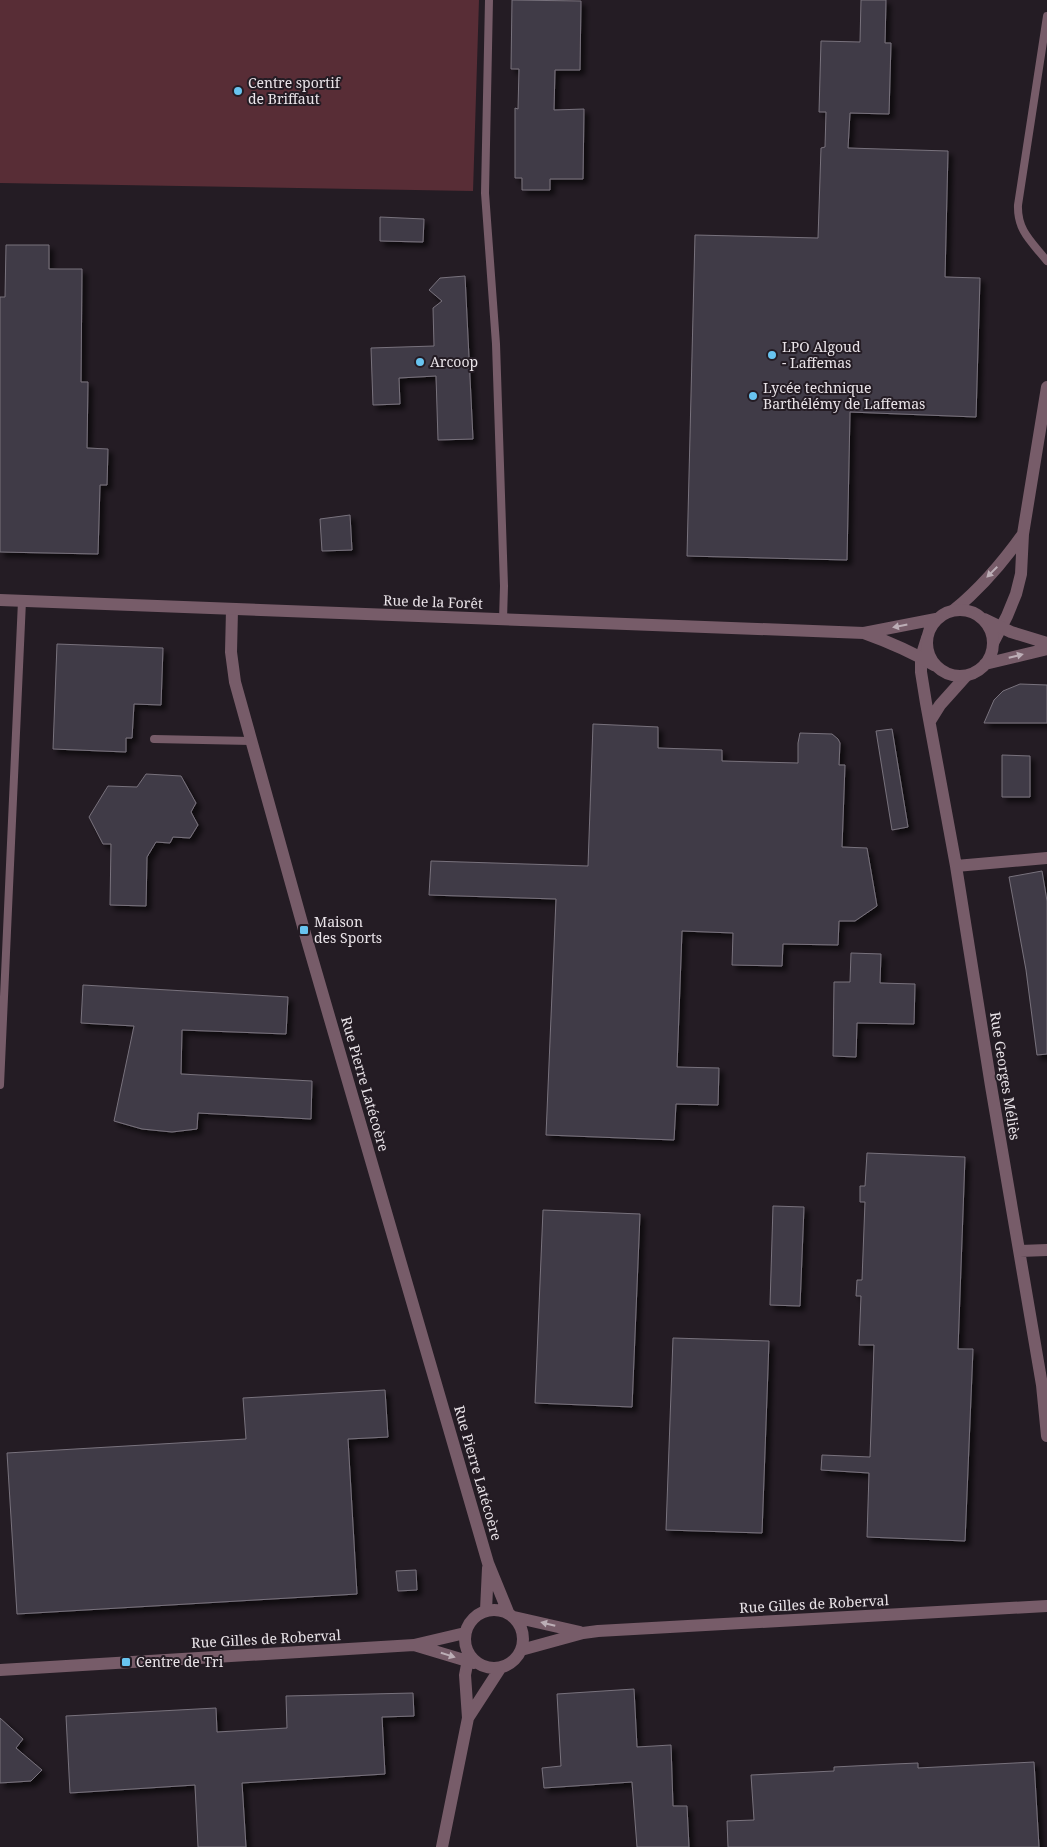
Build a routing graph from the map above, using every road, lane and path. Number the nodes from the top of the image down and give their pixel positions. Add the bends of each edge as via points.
1 (489, 0) edge
2 (1047, 16) edge
3 (1047, 261) edge
4 (1047, 387) edge
5 (1023, 534) junction
6 (0, 600) edge
7 (22, 601) junction
8 (232, 610) junction
9 (954, 610) junction
10 (982, 618) junction
11 (936, 619) junction
12 (503, 620) junction
13 (1002, 628) junction
14 (864, 633) junction
15 (927, 638) junction
16 (1047, 642) edge
17 (993, 643) junction
18 (1047, 649) edge
19 (921, 657) junction
20 (985, 664) junction
21 (936, 666) junction
22 (966, 676) junction
23 (930, 721) junction
24 (154, 739) dead end
25 (251, 741) junction
26 (1047, 858) edge
27 (956, 866) junction
28 (0, 1085) edge
29 (1047, 1250) edge
30 (1020, 1251) junction
31 (1047, 1436) edge
32 (488, 1563) junction
33 (1047, 1606) edge
34 (486, 1610) junction
35 (511, 1615) junction
36 (465, 1633) junction
37 (583, 1633) junction
38 (414, 1645) junction
39 (521, 1650) junction
40 (468, 1658) junction
41 (501, 1667) junction
42 (0, 1670) edge
43 (468, 1718) junction
44 (442, 1847) edge

1 - 12 lane via 485,194 496,344
2 - 3 lane via 1018,205 1022,230
4 - 5 street
5 -> 9 street via 1003,562
5 - 13 street via 1021,574
6 - 7 street, Rue de la Forêt
7 - 8 street, Rue de la Forêt
7 - 28 lane
8 - 12 street, Rue de la Forêt
8 - 25 street, Rue Pierre Latécoère via 231,652 235,682
9 - 10 street via 969,611
9 - 11 street
10 - 13 street
10 - 17 street via 992,634
11 -> 14 street, Rue de la Forêt
11 - 15 street
12 - 14 street, Rue de la Forêt
13 - 16 street
13 - 17 street
14 - 19 street, Rue de la Forêt
15 - 19 street, Rue Georges Méliès
15 - 21 street via 928,653
17 - 20 street
20 -> 18 street
19 - 21 street, Rue de la Forêt
19 - 23 street, Rue Georges Méliès
20 - 22 street
21 - 22 street via 954,676
22 - 23 street
23 - 27 street, Rue Georges Méliès
24 - 25 lane
25 - 32 street, Rue Pierre Latécoère
26 - 27 street
27 - 30 street, Rue Georges Méliès via 990,1086
29 - 30 street
30 - 31 street, Rue Georges Méliès
32 - 34 street, Rue Pierre Latécoère
32 - 35 street, Rue Pierre Latécoère
33 - 37 street, Rue Gilles de Roberval
34 - 35 street via 497,1609
34 - 36 street via 476,1615
37 -> 35 street, Rue Gilles de Roberval
35 - 39 street via 522,1632
36 - 38 street, Rue Gilles de Roberval
36 - 40 street
37 - 39 street, Rue Gilles de Roberval
38 -> 40 street, Rue Gilles de Roberval
38 - 42 street, Rue Gilles de Roberval
39 - 41 street via 510,1663
40 - 41 street, Rue Gilles de Roberval via 491,1668
40 - 43 street via 464,1676
41 - 43 street
43 - 44 street

